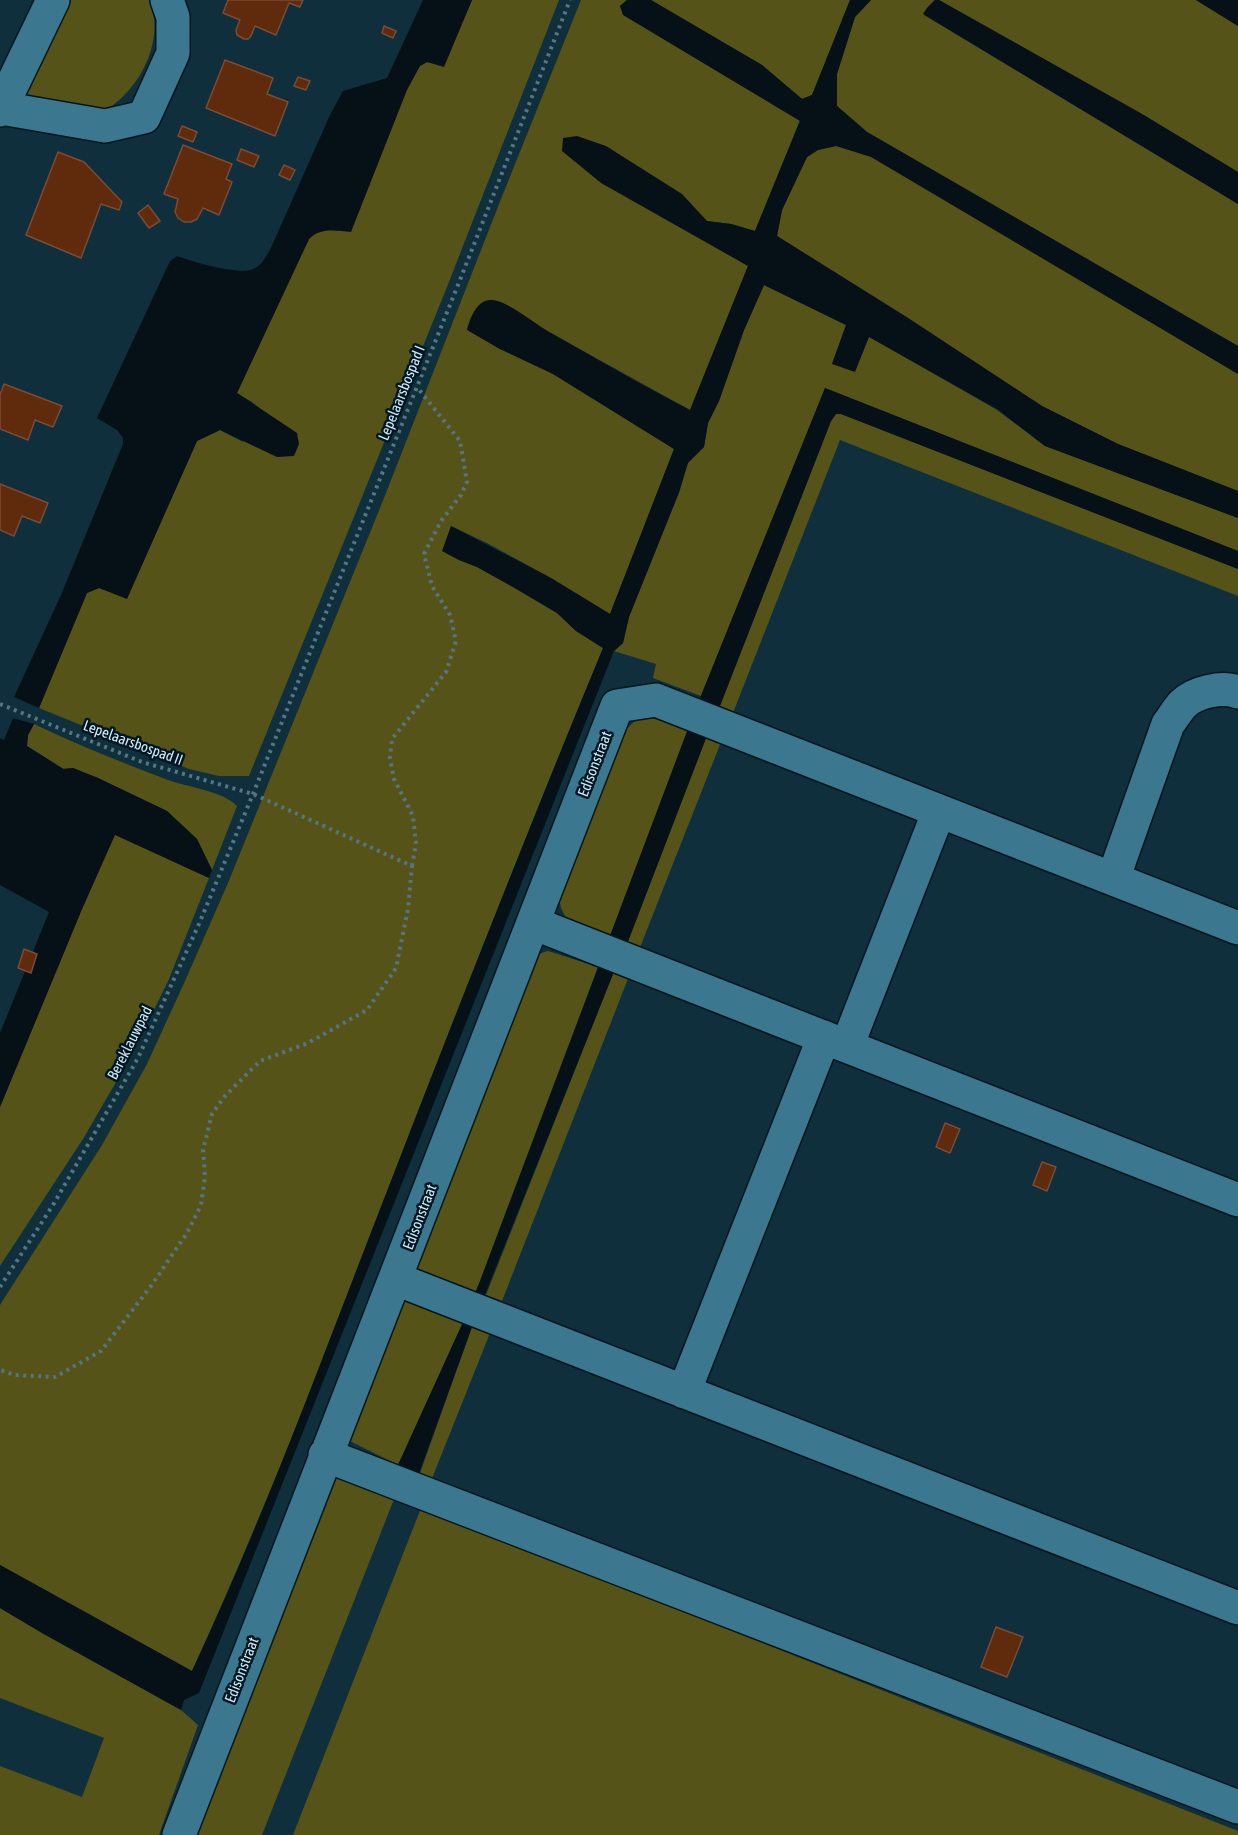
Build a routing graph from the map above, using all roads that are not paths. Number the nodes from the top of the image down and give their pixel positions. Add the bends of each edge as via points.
1 (53, 0) edge
2 (167, 0) edge
3 (1, 109) edge
4 (1238, 692) edge
5 (939, 811) junction
6 (1113, 879) junction
7 (533, 923) junction
8 (1238, 928) edge
9 (836, 1042) junction
10 (1238, 1200) edge
11 (396, 1279) junction
12 (684, 1392) junction
13 (325, 1455) junction
14 (1238, 1608) edge
15 (1238, 1808) edge
16 (179, 1835) edge

1 - 3 street
2 - 3 street via 173,17 173,53 144,117 105,126
4 - 6 street via 1207,691 1184,703 1168,724
5 - 6 street
5 - 7 street, Edisonstraat via 656,700 618,706
5 - 9 street
6 - 8 street
7 - 9 street
7 - 11 street, Edisonstraat
9 - 10 street
9 - 12 street
11 - 12 street
11 - 13 street, Edisonstraat
12 - 14 street
13 - 15 street
13 - 16 street, Edisonstraat

